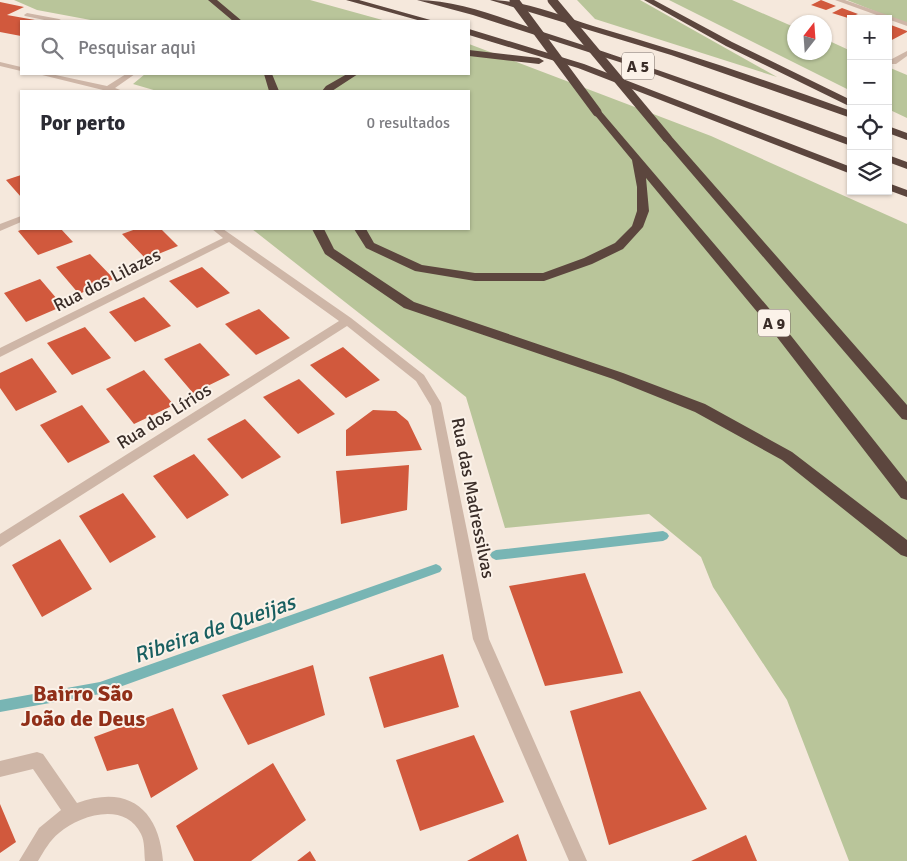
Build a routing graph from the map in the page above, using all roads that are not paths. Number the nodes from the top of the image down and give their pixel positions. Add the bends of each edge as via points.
1 (212, 0) edge
2 (350, 0) edge
3 (422, 0) edge
4 (494, 0) edge
5 (514, 0) edge
6 (552, 0) edge
7 (648, 0) edge
8 (838, 0) edge
9 (27, 15) dead end
10 (54, 20) edge
11 (237, 20) edge
12 (426, 20) edge
13 (907, 24) edge
14 (470, 32) edge
15 (470, 53) edge
16 (907, 53) edge
17 (894, 62) dead end
18 (0, 64) edge
19 (581, 66) junction
20 (20, 69) edge
21 (46, 75) edge
22 (129, 75) edge
23 (268, 75) edge
24 (351, 75) edge
25 (108, 89) junction
26 (114, 90) edge
27 (274, 90) edge
28 (328, 90) edge
29 (847, 102) edge
30 (847, 113) edge
31 (892, 131) edge
32 (907, 137) edge
33 (847, 142) edge
34 (636, 156) junction
35 (892, 160) edge
36 (907, 166) edge
37 (847, 169) edge
38 (892, 188) edge
39 (907, 194) edge
40 (20, 219) edge
41 (0, 228) edge
42 (218, 230) edge
43 (318, 230) edge
44 (361, 230) edge
45 (230, 238) junction
46 (347, 321) junction
47 (0, 353) edge
48 (904, 411) edge
49 (907, 494) edge
50 (0, 541) edge
51 (907, 550) edge
52 (0, 769) edge
53 (72, 813) junction
54 (28, 861) edge
55 (154, 861) edge
56 (578, 861) edge

1 - 11 highway
2 - 12 highway
3 - 33 highway, A 5 via 476,13 641,66
4 - 30 highway via 612,32 770,84
5 - 34 highway, A 9, bridge via 597,112
6 - 48 highway, A 9, bridge
7 - 29 highway
8 - 13 street
9 - 10 street
14 - 19 highway, A 5
15 - 19 highway
16 - 17 street
18 - 20 street
19 - 37 highway, A 5
21 - 25 street
22 - 25 street
23 - 27 highway
24 - 28 highway
25 - 26 street
31 - 32 highway
34 - 44 highway via 643,187 643,211 638,227 619,246 544,277 475,277 419,268 370,245
34 - 49 highway, A 9 via 768,316
35 - 36 highway
38 - 39 highway
40 - 41 street
42 - 45 street, Rua das Madressilvas
43 - 51 highway via 329,251 409,305 618,376 700,408 787,456
45 - 46 street, Rua das Madressilvas
45 - 47 street, Rua dos Lilazes
46 - 50 street, Rua dos Lírios
46 - 56 street, Rua das Madressilvas via 420,378 437,406 480,640
52 - 53 street via 37,760
53 - 54 street via 53,826
53 - 55 street via 107,805 131,811 149,832

